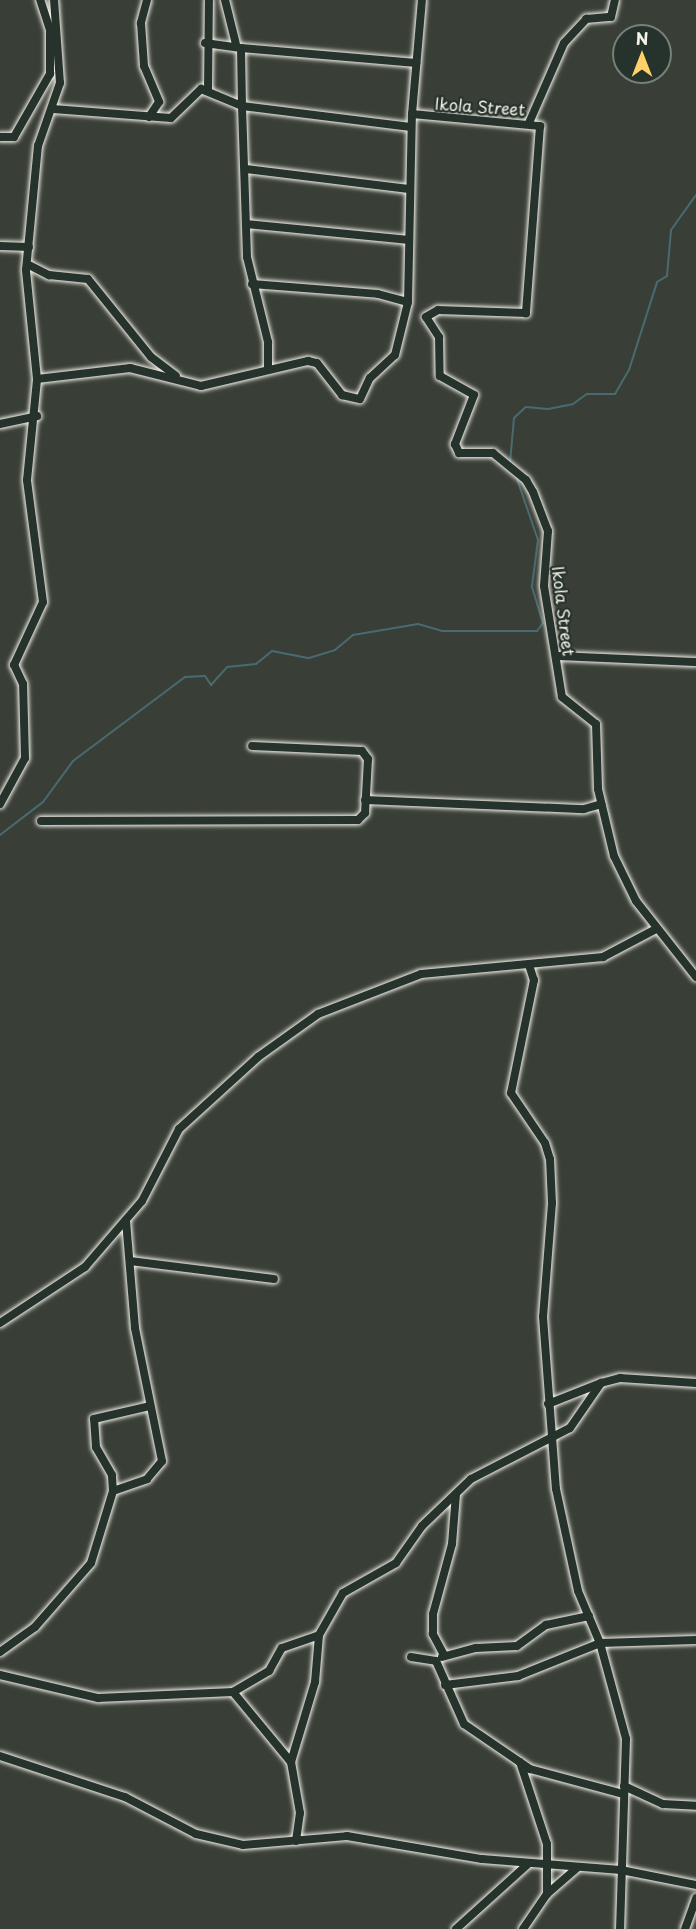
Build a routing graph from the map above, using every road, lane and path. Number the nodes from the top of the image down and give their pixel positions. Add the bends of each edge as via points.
1 (39, 0) edge
2 (54, 0) edge
3 (147, 0) edge
4 (209, 0) edge
5 (225, 0) edge
6 (422, 0) edge
7 (615, 0) edge
8 (205, 43) junction
9 (239, 46) junction
10 (416, 63) junction
11 (208, 89) junction
12 (242, 106) junction
13 (53, 109) junction
14 (412, 114) junction
15 (149, 117) junction
16 (530, 123) junction
17 (411, 127) junction
18 (0, 137) edge
19 (246, 169) junction
20 (409, 189) junction
21 (246, 224) junction
22 (409, 240) junction
23 (0, 246) edge
24 (29, 247) junction
25 (27, 264) junction
26 (252, 284) junction
27 (408, 302) junction
28 (268, 369) junction
29 (37, 379) junction
30 (181, 381) junction
31 (37, 416) junction
32 (0, 424) edge
33 (556, 656) junction
34 (696, 662) edge
35 (252, 746) dead end
36 (365, 800) junction
37 (0, 804) edge
38 (601, 804) junction
39 (41, 821) dead end
40 (656, 929) junction
41 (529, 965) junction
42 (696, 977) edge
43 (126, 1221) junction
44 (130, 1261) junction
45 (274, 1279) dead end
46 (0, 1323) edge
47 (601, 1383) junction
48 (696, 1383) edge
49 (548, 1404) junction
50 (150, 1406) junction
51 (551, 1441) junction
52 (112, 1491) junction
53 (456, 1494) junction
54 (589, 1617) junction
55 (319, 1635) junction
56 (696, 1640) edge
57 (600, 1643) junction
58 (0, 1652) edge
59 (444, 1655) junction
60 (411, 1657) dead end
61 (436, 1660) junction
62 (0, 1675) edge
63 (445, 1685) junction
64 (233, 1692) junction
65 (0, 1756) edge
66 (518, 1757) junction
67 (291, 1762) junction
68 (623, 1790) junction
69 (696, 1806) edge
70 (296, 1840) junction
71 (528, 1864) junction
72 (549, 1865) junction
73 (577, 1868) junction
74 (621, 1870) junction
75 (696, 1884) edge
76 (547, 1893) junction
77 (696, 1898) edge
78 (456, 1929) edge
79 (523, 1929) edge
80 (620, 1929) edge
81 (685, 1929) edge

1 - 18 street via 50,30 50,74 14,137
2 - 13 street via 60,82
3 - 15 street via 141,23 144,66 159,102
4 - 8 street
5 - 9 street
6 - 10 street
7 - 16 street via 611,17 586,19 564,43
8 - 9 street
8 - 11 street
9 - 10 street
9 - 12 street
10 - 14 street
11 - 12 street
11 - 15 street via 192,93 174,117
12 - 17 street
12 - 19 street
13 - 15 street
13 - 24 street via 38,146
14 - 16 street, Ikola Street
14 - 17 street
16 - 33 street, Ikola Street via 540,126 542,138 526,313 438,310 426,318 439,337 440,376 474,396 456,444 459,453 493,453 518,472 548,531 544,586
17 - 20 street
19 - 20 street
19 - 21 street
20 - 22 street
21 - 22 street
21 - 26 street
22 - 27 street
23 - 24 street
24 - 25 street
25 - 29 street
25 - 30 street via 49,275 88,279 152,357
26 - 27 street via 378,294
26 - 28 street via 268,342
27 - 28 street via 395,355 370,378 360,399 342,395 317,363
28 - 30 street via 216,384
29 - 30 street via 130,368
29 - 31 street
31 - 32 street
31 - 37 street via 27,480 43,602 15,665 23,684 25,758
33 - 34 street
33 - 38 street, Ikola Street via 562,697 596,724
35 - 36 street via 362,751 368,759
36 - 38 street via 584,809
36 - 39 street via 365,813 358,820
38 - 40 street, Ikola Street via 614,856
40 - 41 street via 603,957
40 - 42 street, Ikola Street
41 - 43 street via 421,974 318,1014 258,1057 179,1129
41 - 49 street via 534,980 511,1093 545,1143 550,1159 543,1317
43 - 44 street
43 - 46 street via 85,1267
44 - 45 street
44 - 50 street
47 - 48 street via 620,1378
47 - 49 street
47 - 51 street via 570,1428
49 - 51 street
50 - 52 street via 162,1461 147,1479
50 - 52 street via 94,1419 96,1447 112,1475
51 - 53 street via 471,1479
51 - 54 street via 563,1527
52 - 58 street via 92,1563 35,1627
53 - 55 street via 422,1526 396,1563 343,1593
53 - 59 street via 452,1544 433,1614 434,1634
54 - 57 street
54 - 59 street via 546,1625 517,1646
55 - 64 street via 282,1648 269,1671
55 - 67 street via 315,1682
56 - 57 street
57 - 63 street via 518,1676
57 - 68 street via 626,1739
59 - 61 street
60 - 61 street
61 - 63 street
62 - 64 street via 98,1698
63 - 66 street via 464,1724
64 - 67 street
65 - 70 street via 125,1797 196,1834 243,1845
66 - 68 street via 535,1772
66 - 72 street
67 - 70 street via 300,1813
68 - 69 street via 663,1803
68 - 74 street
70 - 71 street via 347,1836
71 - 72 street
71 - 78 street
72 - 73 street
72 - 76 street
73 - 74 street
73 - 76 street
74 - 75 street
74 - 80 street
76 - 79 street
77 - 81 street

